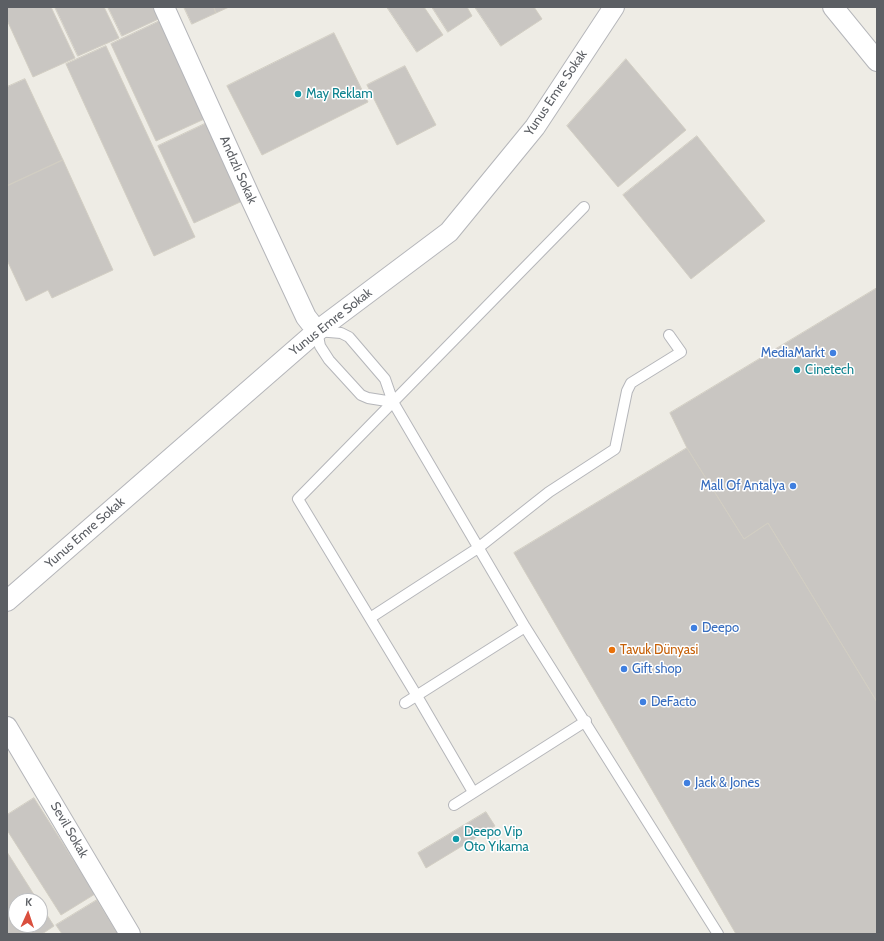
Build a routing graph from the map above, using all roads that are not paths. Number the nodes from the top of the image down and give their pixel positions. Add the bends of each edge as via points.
1 (164, 7) edge
2 (614, 7) edge
3 (833, 7) edge
4 (877, 61) edge
5 (584, 207) dead end
6 (317, 331) junction
7 (669, 335) dead end
8 (392, 402) junction
9 (478, 548) junction
10 (7, 601) edge
11 (370, 618) junction
12 (525, 627) junction
13 (417, 696) junction
14 (405, 703) dead end
15 (586, 721) junction
16 (7, 727) edge
17 (473, 792) junction
18 (454, 805) dead end
19 (130, 934) edge
20 (718, 934) edge

1 - 6 street, Andızlı Sokak via 306,317
2 - 6 street, Yunus Emre Sokak via 535,127 449,232
3 - 4 street
5 - 8 lane
6 - 8 lane via 320,346 329,360 361,395
6 - 8 lane via 341,333 349,337 385,378
6 - 10 street, Yunus Emre Sokak
7 - 9 lane via 681,352 631,383 627,391 615,449 549,492
8 - 9 lane
8 - 11 lane via 298,499
9 - 11 lane
9 - 12 lane
11 - 13 lane
12 - 13 lane
12 - 15 lane
13 - 14 lane
13 - 17 lane
15 - 17 lane
15 - 20 lane
16 - 19 street, Sevil Sokak
17 - 18 lane

